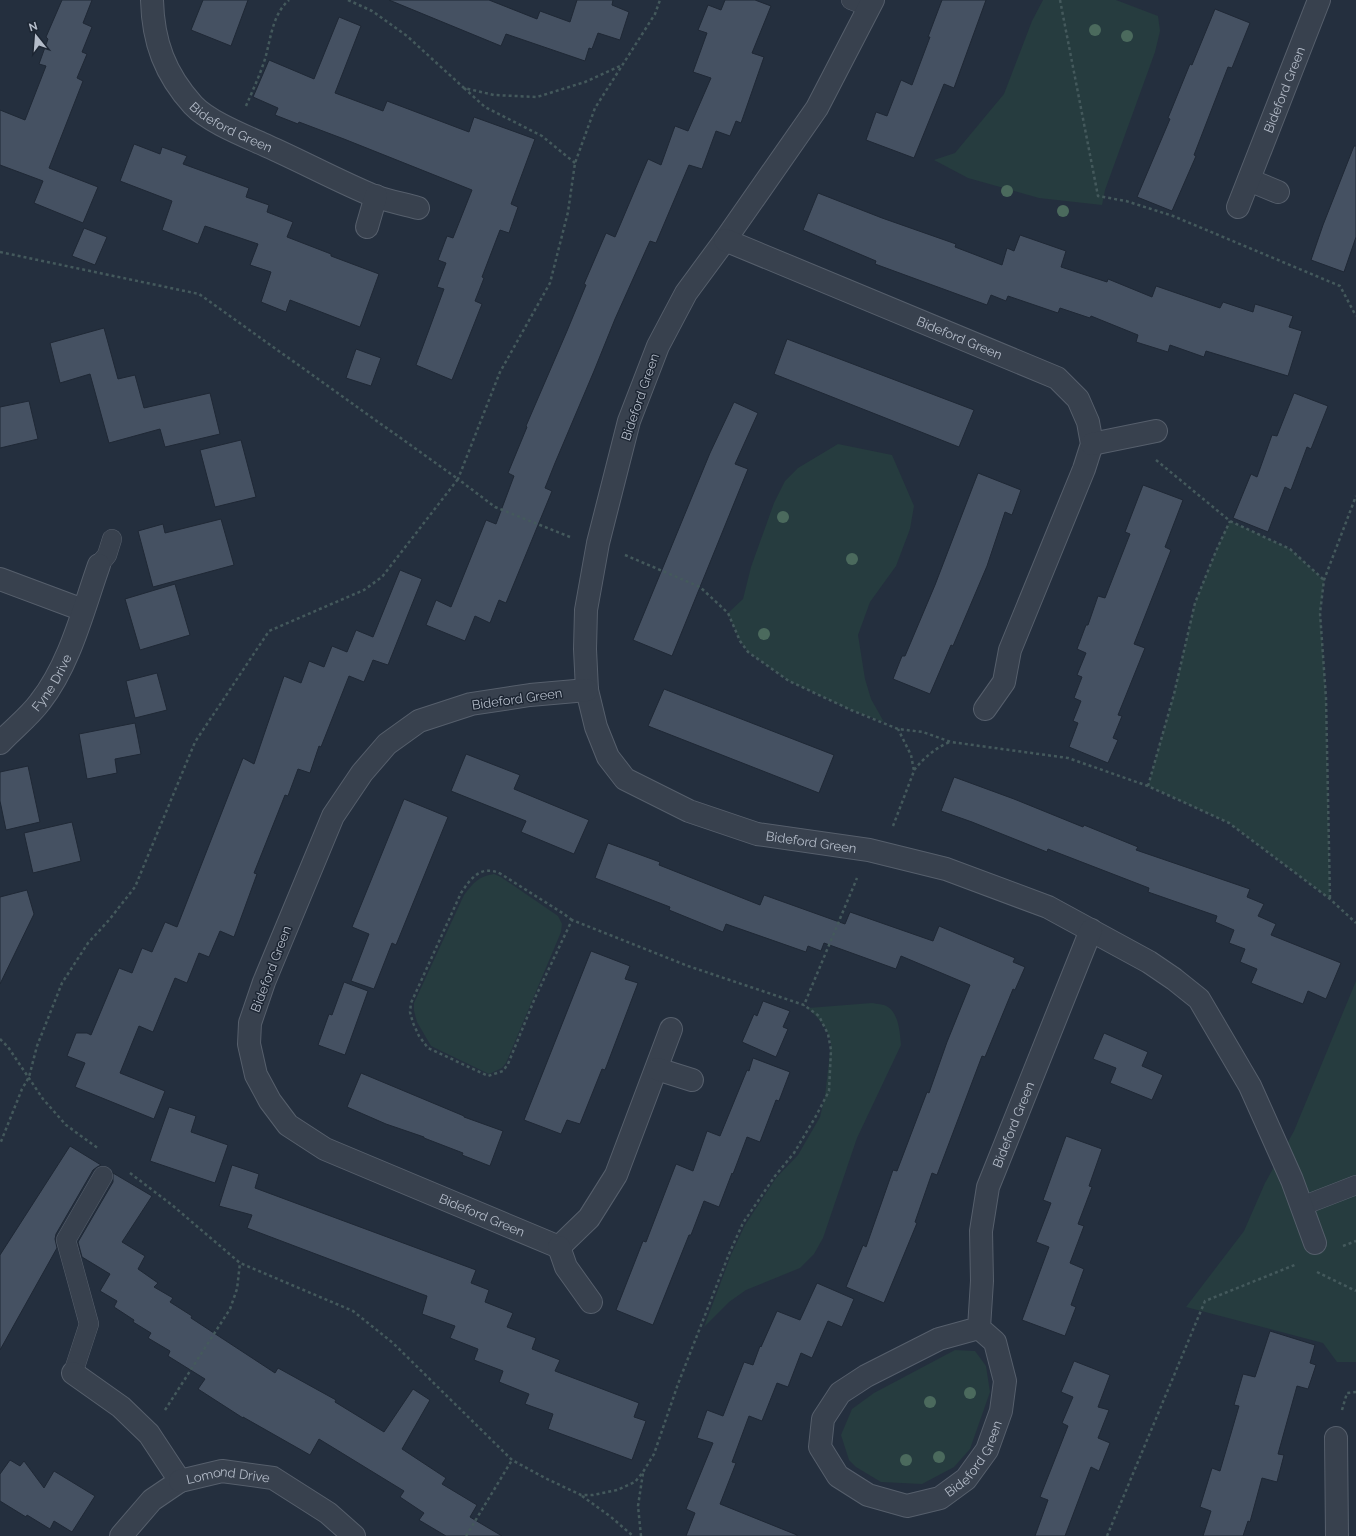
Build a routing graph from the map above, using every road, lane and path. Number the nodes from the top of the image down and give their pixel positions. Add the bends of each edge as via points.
1 (152, 0) edge
2 (289, 0) edge
3 (348, 0) edge
4 (660, 0) edge
5 (1060, 0) edge
6 (1319, 0) edge
7 (865, 2) edge
8 (623, 64) junction
9 (464, 88) junction
10 (238, 133) junction
11 (575, 163) junction
12 (1249, 180) junction
13 (1278, 192) dead end
14 (376, 196) junction
15 (1238, 207) dead end
16 (418, 208) dead end
17 (367, 227) dead end
18 (725, 240) junction
19 (0, 252) edge
20 (1356, 316) edge
21 (1156, 431) dead end
22 (1134, 436) junction
23 (1092, 444) junction
24 (458, 479) junction
25 (1356, 496) edge
26 (1230, 521) junction
27 (112, 539) dead end
28 (598, 549) junction
29 (99, 565) joint
30 (0, 579) edge
31 (1324, 580) junction
32 (83, 610) junction
33 (587, 690) junction
34 (985, 709) dead end
35 (898, 729) dead end
36 (950, 742) dead end
37 (0, 743) edge
38 (914, 771) junction
39 (1148, 786) dead end
40 (876, 851) junction
41 (1330, 899) dead end
42 (572, 920) junction
43 (1091, 930) junction
44 (804, 1006) junction
45 (671, 1029) dead end
46 (0, 1039) edge
47 (657, 1069) junction
48 (29, 1077) junction
49 (692, 1080) dead end
50 (0, 1144) edge
51 (100, 1150) dead end
52 (130, 1173) dead end
53 (103, 1176) dead end
54 (1356, 1184) edge
55 (1302, 1206) junction
56 (1315, 1243) dead end
57 (559, 1247) junction
58 (240, 1263) junction
59 (1300, 1263) dead end
60 (1314, 1270) dead end
61 (1356, 1291) edge
62 (591, 1302) dead end
63 (979, 1328) junction
64 (73, 1373) joint
65 (149, 1434) junction
66 (1336, 1438) dead end
67 (512, 1460) junction
68 (643, 1472) junction
69 (180, 1481) junction
70 (581, 1495) junction
71 (121, 1536) edge
72 (354, 1536) edge
73 (466, 1536) edge
74 (632, 1536) edge
75 (641, 1536) edge
76 (1107, 1536) edge
77 (1337, 1536) edge

1 - 10 street, Bideford Green via 152,18 157,43 165,64 178,86 194,106
2 - 10 path via 274,20 264,61
3 - 9 path via 372,11 407,36
4 - 8 path via 655,14
5 - 20 path via 1098,196 1126,201 1173,216 1340,286
6 - 12 street, Bideford Green
7 - 18 street, Bideford Green via 817,108
8 - 9 path via 585,82 537,97 494,95
8 - 11 path via 595,108
9 - 11 path via 485,107 542,136
10 - 14 street, Bideford Green
11 - 24 path via 568,212 550,283 500,372
12 - 13 street
12 - 15 street, Bideford Green
14 - 16 street, Bideford Green
14 - 17 street
18 - 23 street, Bideford Green via 1057,378 1078,399 1088,422
18 - 28 street, Bideford Green via 686,293 658,346 628,421
19 - 24 path via 199,294
21 - 22 street
22 - 23 street
22 - 26 path via 1145,451
23 - 34 street, Bideford Green via 1010,650 1004,682
24 - 28 path via 494,507
24 - 48 path via 382,577 364,590 269,631 195,742 135,887 88,943 62,983 37,1046
25 - 31 path
26 - 31 path via 1290,549
26 - 39 path via 1195,603 1174,694
27 - 29 lane via 107,555
28 - 33 street, Bideford Green via 586,610
29 - 32 street, Fyne Drive
30 - 32 street
31 - 41 path via 1320,613 1326,698
32 - 37 street, Fyne Drive via 56,678 40,702
33 - 40 street, Bideford Green via 596,727 608,757 625,779 689,811 757,834
33 - 57 street, Bideford Green via 471,704 419,721 387,744 362,773 333,816 264,982 250,1023 250,1044 256,1075 270,1101 288,1125 325,1148
35 - 38 path via 911,755
36 - 38 path via 938,746
38 - 40 path
40 - 43 street, Bideford Green via 946,869 1048,907
40 - 44 path
42 - 42 path via 503,1071 488,1076 428,1048 413,1024 410,1003 469,881 476,875 494,870
42 - 44 path via 688,966
43 - 55 street, Bideford Green via 1149,962 1199,999 1250,1086
43 - 63 street, Bideford Green via 988,1187 981,1231 982,1281
44 - 68 path via 819,1016 828,1034 831,1050 829,1091 794,1153 743,1223 678,1384 654,1454
45 - 47 street
46 - 48 path
47 - 49 street
47 - 57 street via 616,1175 589,1218
48 - 50 path
48 - 51 path via 42,1099 66,1125
52 - 58 path
53 - 64 lane via 66,1240 89,1324
54 - 55 lane
55 - 56 street, Bideford Green
57 - 62 street via 566,1267
58 - 65 path via 237,1289 230,1309
58 - 67 path via 353,1311 393,1343
59 - 76 path via 1205,1301
60 - 61 path
63 - 63 street, Bideford Green via 995,1342 1005,1381 1001,1410 987,1450 966,1479 940,1498 908,1506 868,1496 838,1476 820,1447 823,1419 840,1393 866,1376 939,1339
64 - 65 street, Lomond Drive via 121,1407
65 - 69 street, Lomond Drive
66 - 77 street
67 - 70 path
67 - 73 path
68 - 70 path via 635,1482 617,1490
68 - 75 path via 638,1506
69 - 71 street, Lomond Drive via 152,1500
69 - 72 street, Lomond Drive via 222,1471 273,1478 328,1512
70 - 74 path

